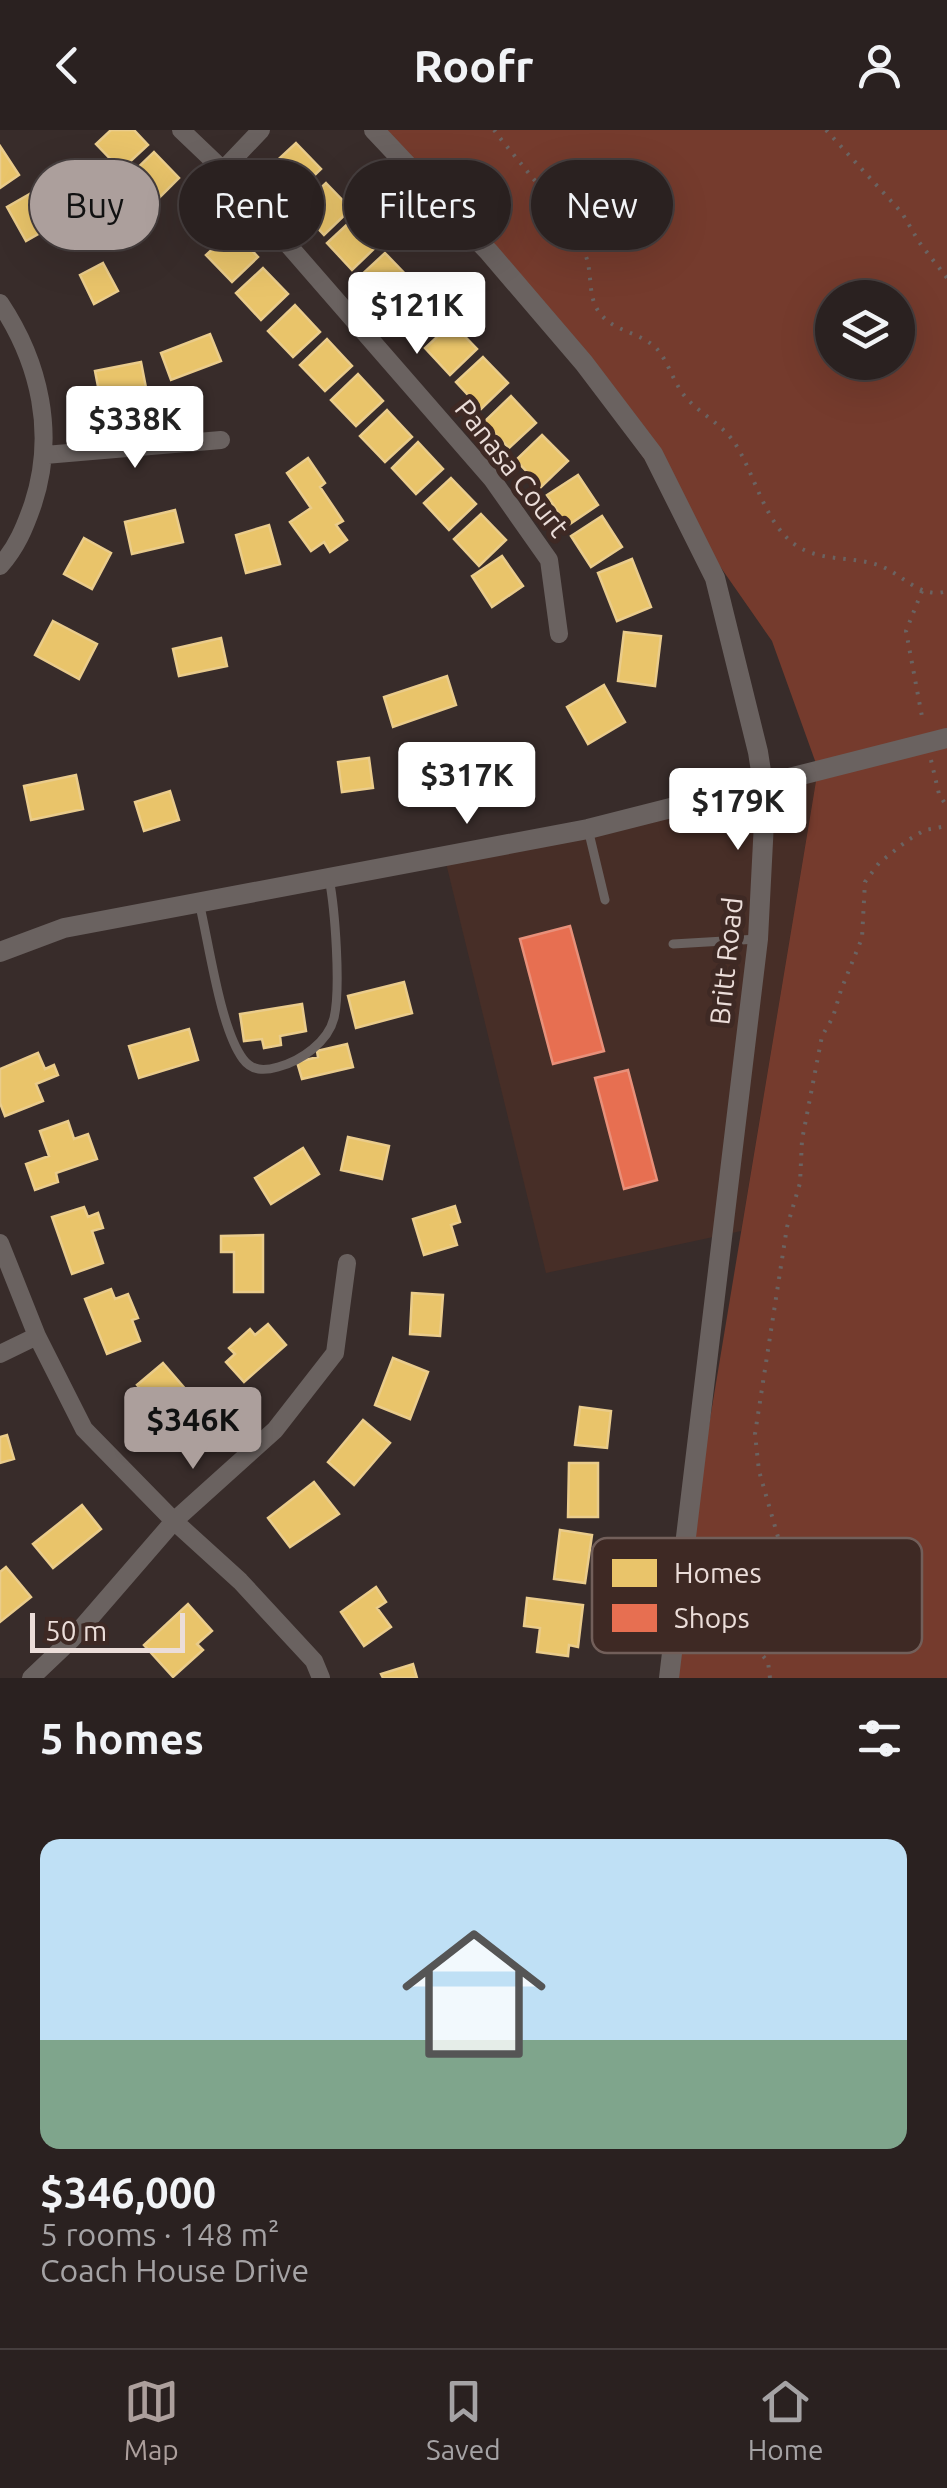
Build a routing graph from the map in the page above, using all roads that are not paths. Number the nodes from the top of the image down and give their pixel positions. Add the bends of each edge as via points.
1 (181, 130) edge
2 (261, 130) edge
3 (374, 130) edge
4 (212, 160) edge
5 (232, 160) edge
6 (292, 250) edge
7 (0, 303) edge
8 (221, 440) dead end
9 (45, 455) junction
10 (0, 566) edge
11 (559, 634) dead end
12 (947, 738) edge
13 (763, 784) junction
14 (588, 829) junction
15 (329, 878) junction
16 (606, 900) dead end
17 (199, 902) junction
18 (758, 938) junction
19 (673, 944) dead end
20 (0, 952) edge
21 (0, 1244) edge
22 (347, 1264) dead end
23 (37, 1336) junction
24 (0, 1354) edge
25 (174, 1522) junction
26 (685, 1538) edge
27 (671, 1653) edge
28 (31, 1678) edge
29 (320, 1678) edge
30 (668, 1678) edge

1 - 4 street, Panasa Court
2 - 5 street
3 - 13 street, Britt Road via 513,280 653,454 715,578
6 - 11 street, Panasa Court via 492,479 549,560
7 - 9 street via 18,331 42,400
8 - 9 street
9 - 10 street via 22,535
12 - 13 street
13 - 14 street
13 - 18 street, Britt Road
14 - 15 street
14 - 16 lane
15 - 17 street
15 - 17 lane via 334,1018 307,1053 266,1070 241,1057
17 - 20 street via 64,928
18 - 19 lane
18 - 26 street, Britt Road
21 - 23 street
22 - 25 street via 335,1353 276,1430
23 - 24 street
23 - 25 street via 84,1429
25 - 28 street
25 - 29 street via 240,1581 314,1661
27 - 30 street, Britt Road

